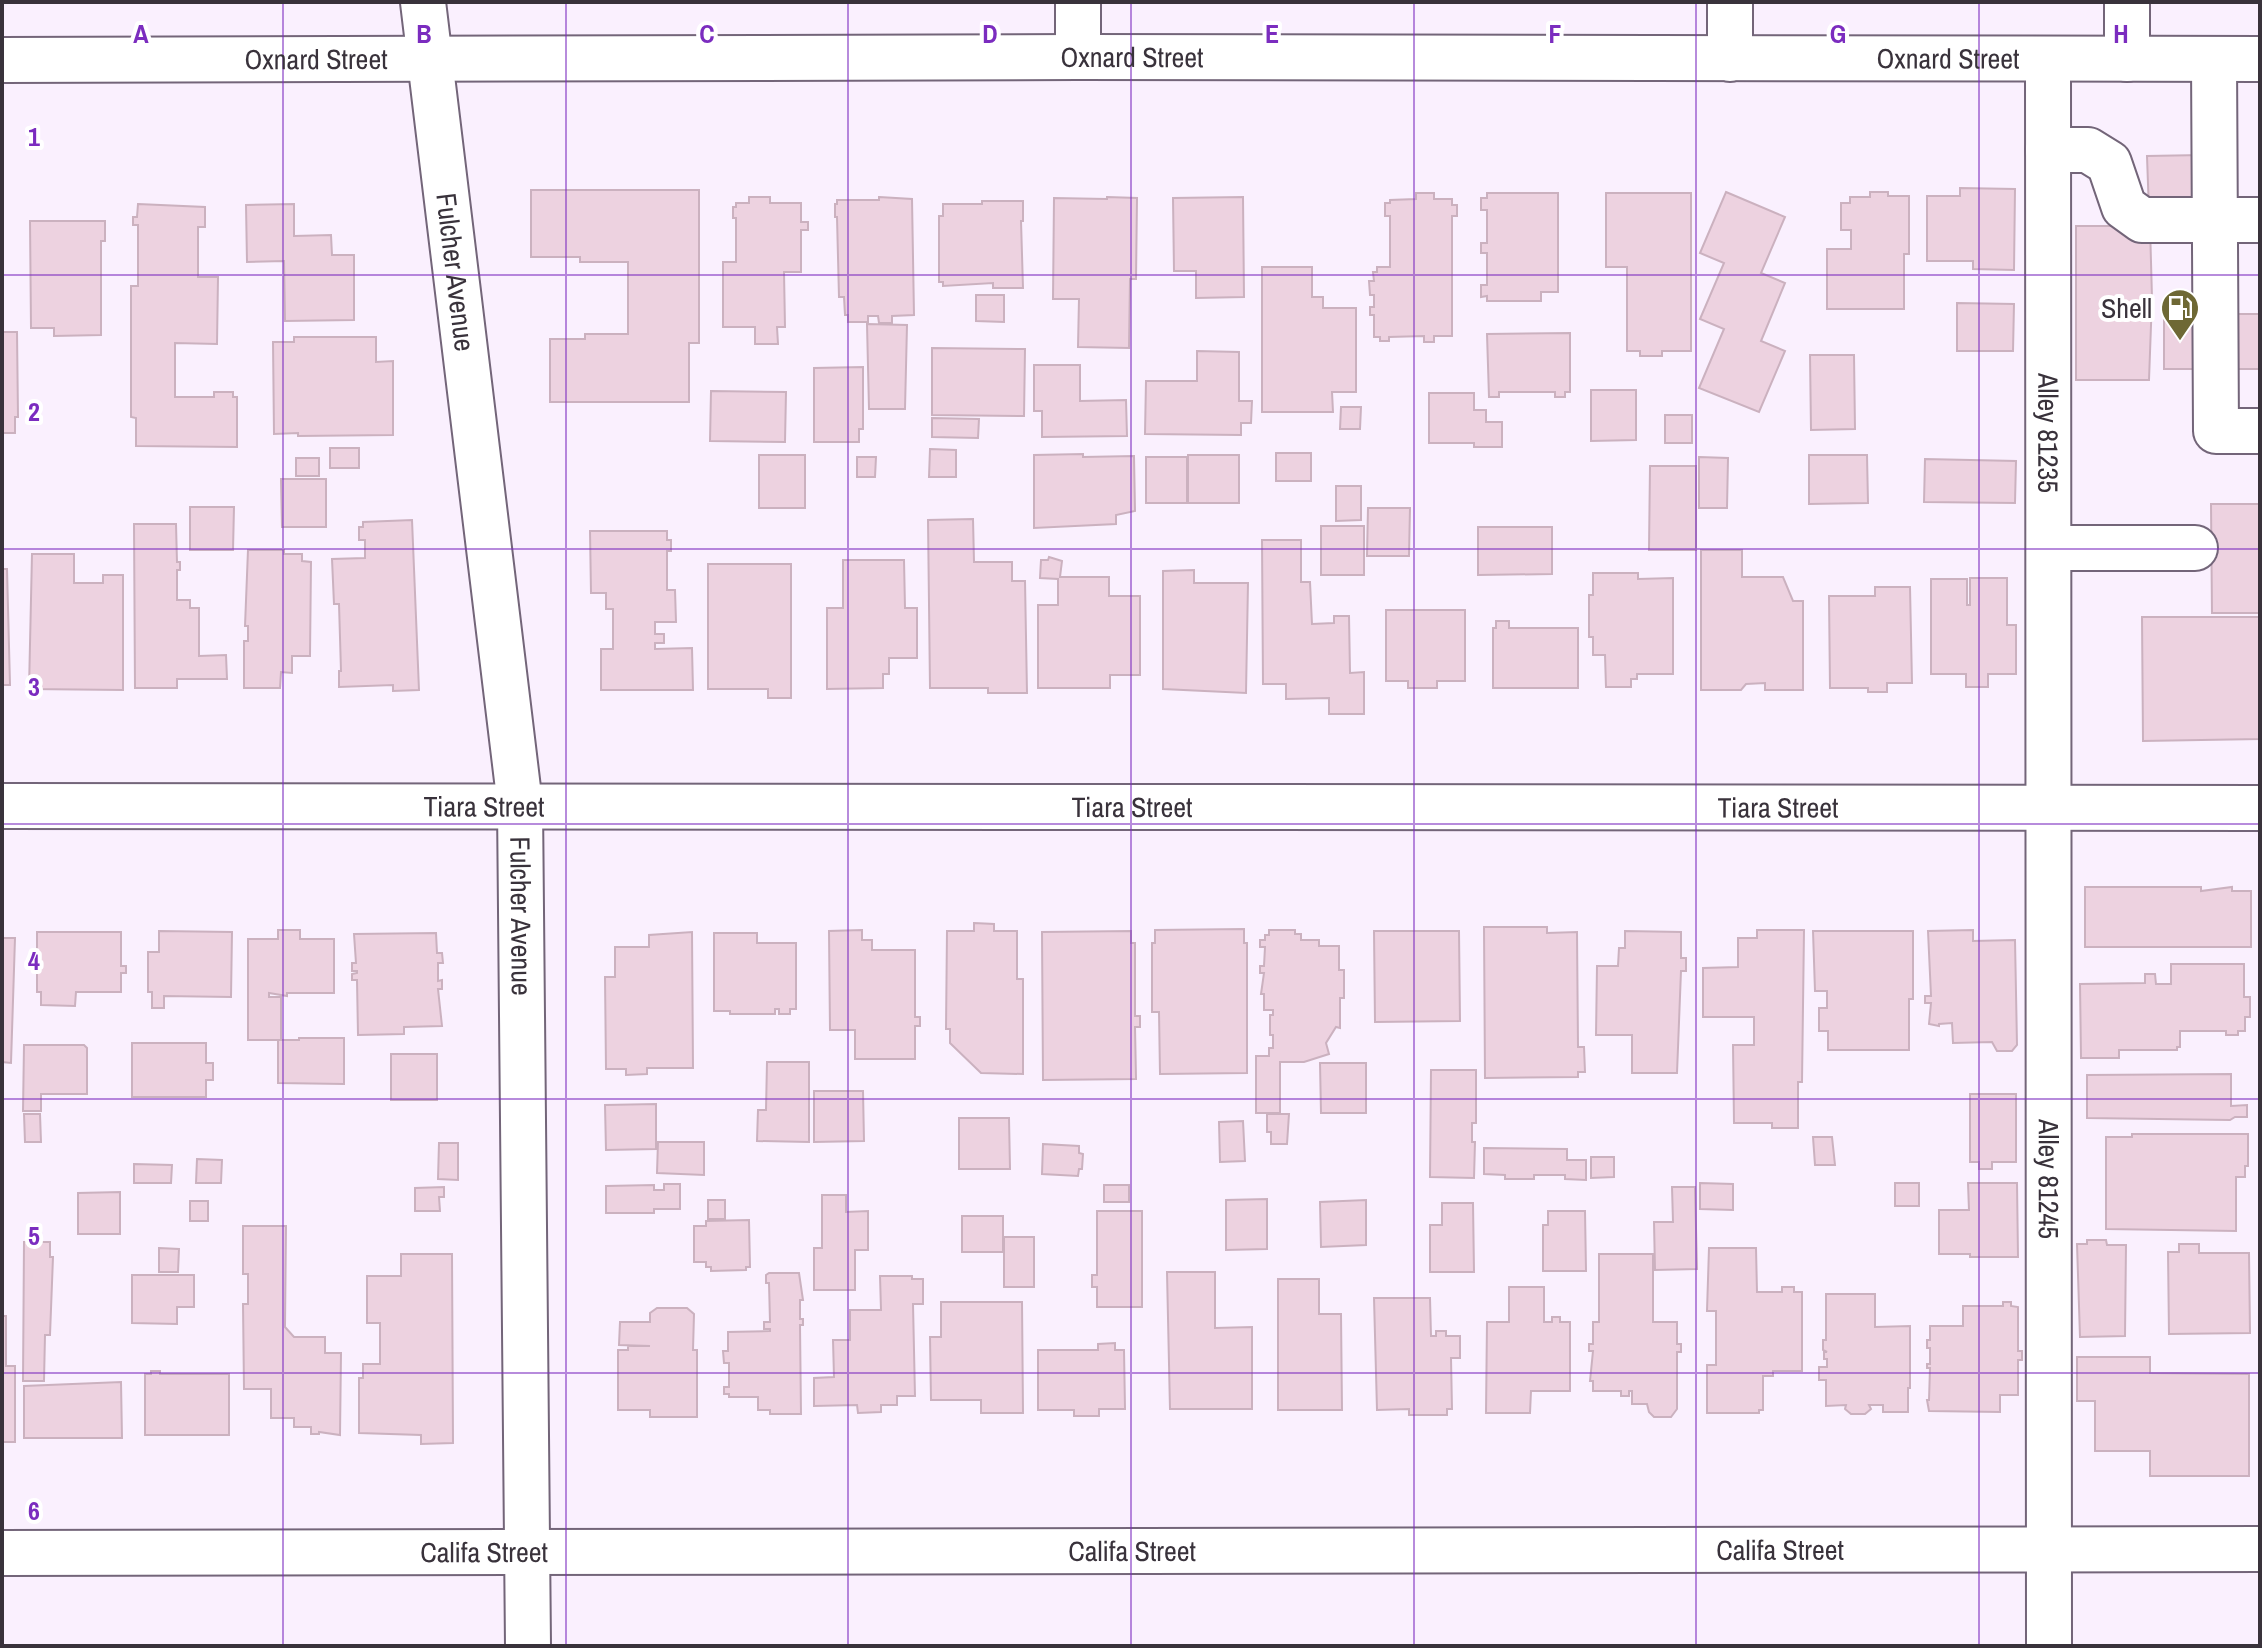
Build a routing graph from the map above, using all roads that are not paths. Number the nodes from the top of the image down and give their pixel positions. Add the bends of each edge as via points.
1 (423, 2) edge
2 (1078, 2) edge
3 (1730, 2) edge
4 (2127, 2) edge
5 (1078, 57) junction
6 (1730, 59) junction
7 (2048, 59) junction
8 (2127, 59) junction
9 (2214, 59) junction
10 (2260, 59) edge
11 (2, 60) edge
12 (428, 60) junction
13 (2048, 150) junction
14 (2214, 220) junction
15 (2260, 220) edge
16 (2260, 431) edge
17 (2049, 548) junction
18 (2195, 548) dead end
19 (520, 805) junction
20 (2, 806) edge
21 (2260, 808) edge
22 (2049, 809) junction
23 (2260, 1549) edge
24 (2048, 1551) junction
25 (528, 1552) junction
26 (2, 1553) edge
27 (528, 1646) edge
28 (2049, 1646) edge

1 - 12 street, Fulcher Avenue
2 - 5 street
3 - 6 street
4 - 8 street
5 - 6 street, Oxnard Street
5 - 12 street, Oxnard Street
6 - 7 street, Oxnard Street
7 - 8 street, Oxnard Street
7 - 13 street, Alley 81235
8 - 9 street, Oxnard Street
9 - 10 street, Oxnard Street
9 - 14 street
11 - 12 street, Oxnard Street
12 - 19 street, Fulcher Avenue
13 - 14 street via 2088,150 2109,163 2124,207 2142,220
13 - 17 street, Alley 81235
14 - 15 street
14 - 16 street via 2216,431
17 - 18 street
17 - 22 street, Alley 81235
19 - 20 street, Tiara Street
19 - 22 street, Tiara Street
19 - 25 street, Fulcher Avenue
21 - 22 street, Tiara Street
22 - 24 street, Alley 81245
23 - 24 street, Califa Street
24 - 25 street, Califa Street
24 - 28 street, Alley 81245
25 - 26 street, Califa Street
25 - 27 street, Fulcher Avenue

